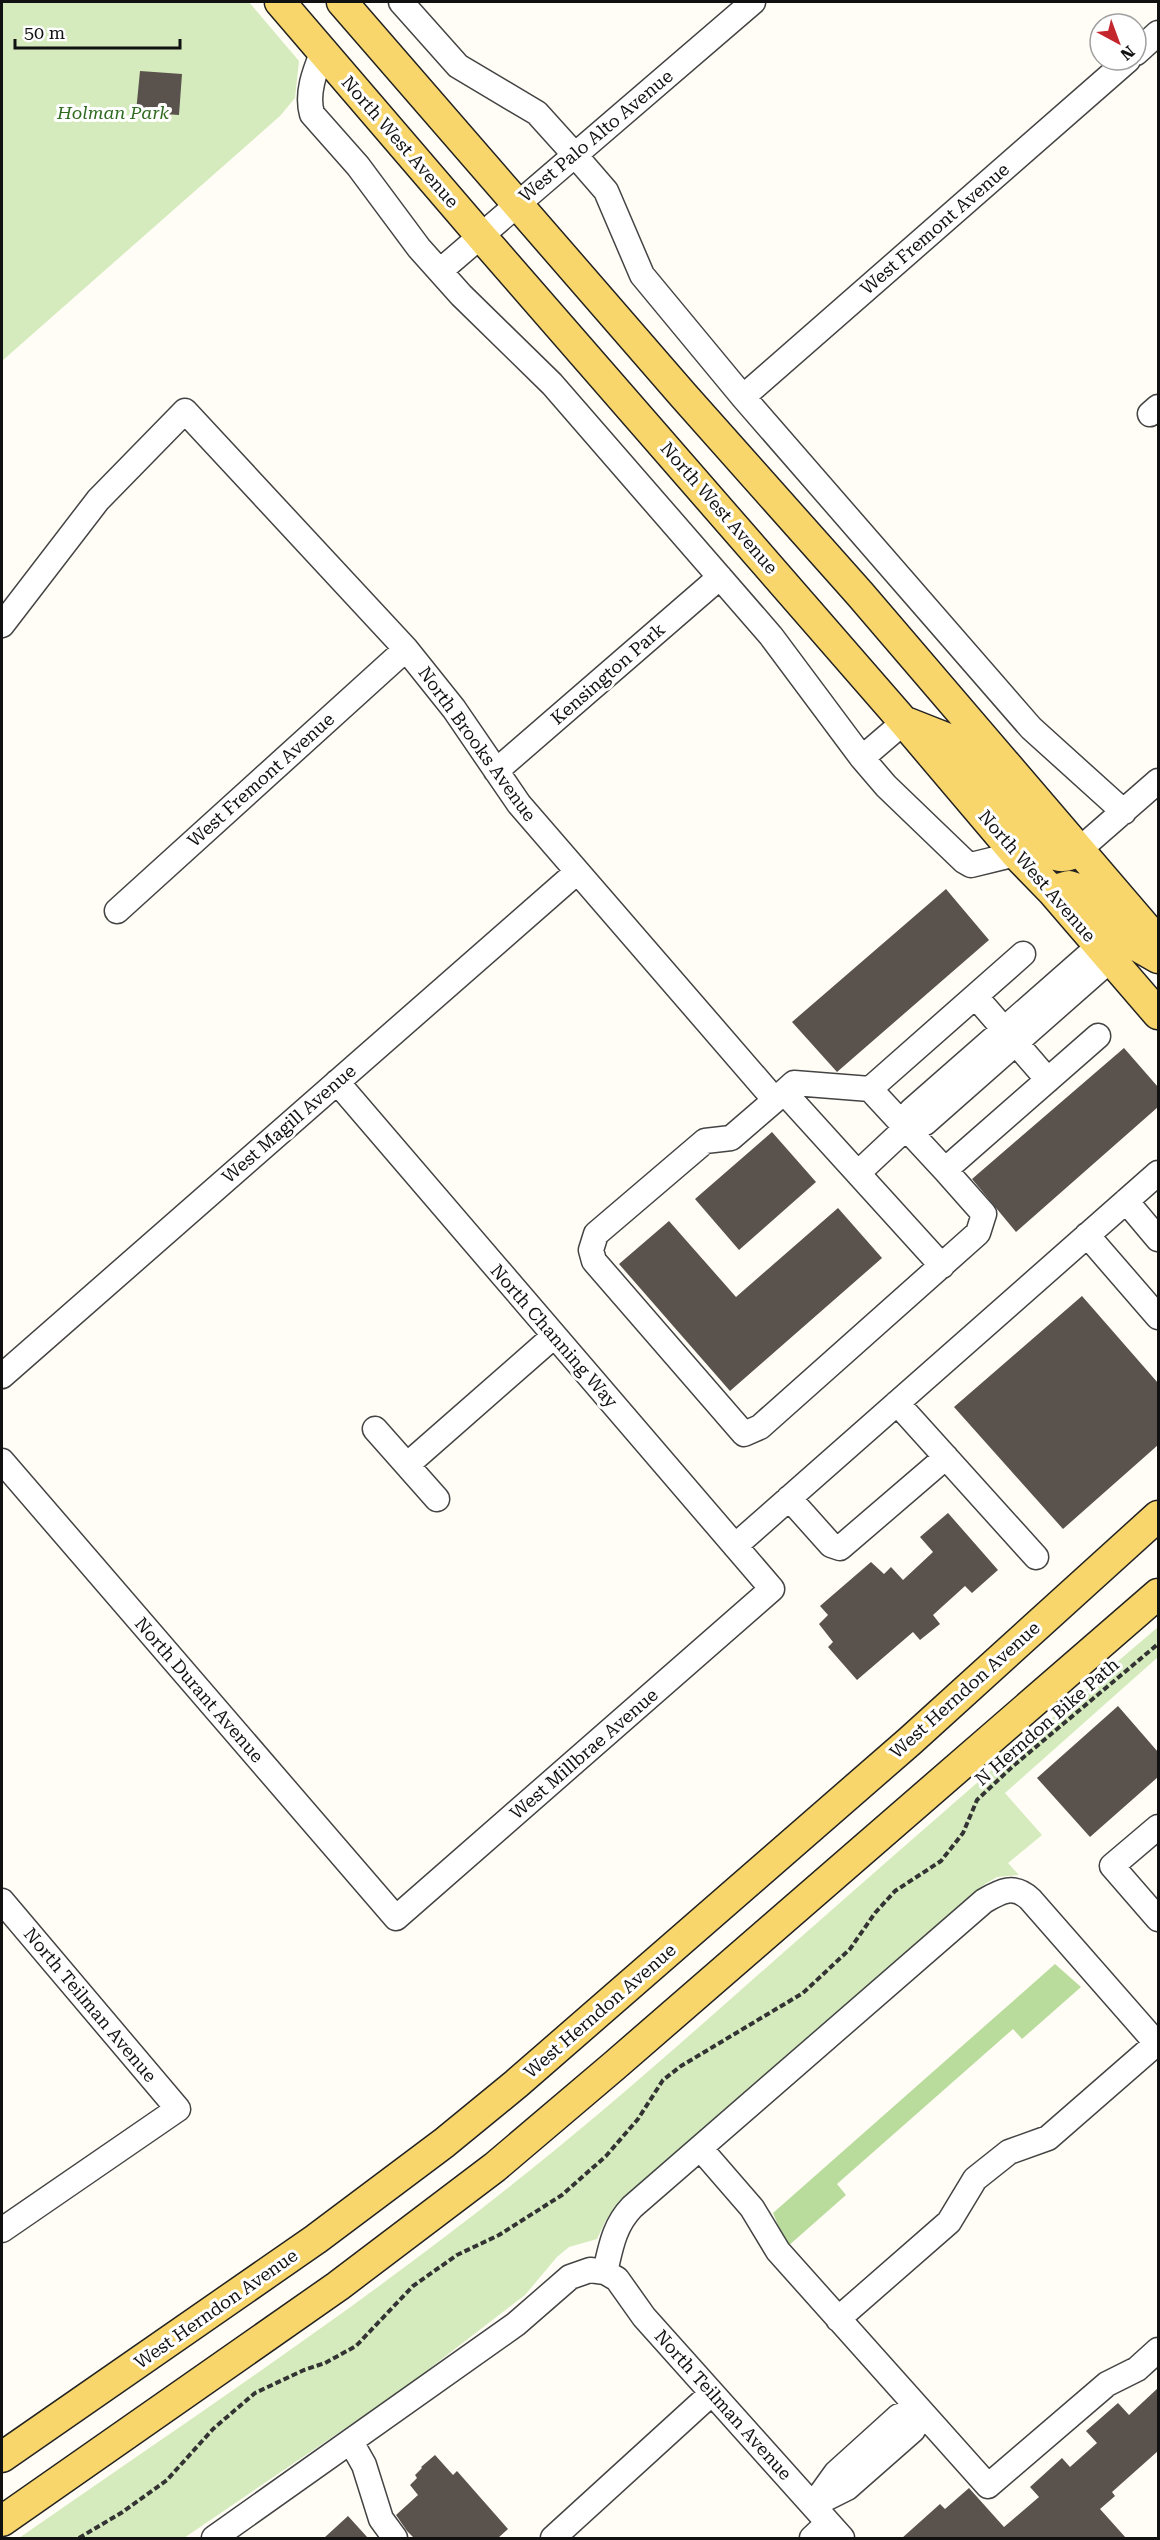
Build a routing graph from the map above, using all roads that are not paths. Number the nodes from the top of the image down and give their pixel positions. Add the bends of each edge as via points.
1 (280, 2) edge
2 (342, 2) edge
3 (401, 2) edge
4 (753, 2) edge
5 (323, 51) junction
6 (1114, 72) edge
7 (574, 154) junction
8 (517, 203) junction
9 (480, 235) junction
10 (440, 271) junction
11 (743, 397) junction
12 (720, 577) junction
13 (2, 625) edge
14 (406, 649) junction
15 (904, 722) junction
16 (862, 758) junction
17 (496, 771) junction
18 (1158, 781) edge
19 (1124, 812) junction
20 (1079, 850) junction
21 (1016, 854) junction
22 (577, 872) junction
23 (1052, 891) junction
24 (117, 911) dead end
25 (1158, 942) edge
26 (1105, 952) junction
27 (1023, 954) dead end
28 (1158, 958) edge
29 (1158, 983) edge
30 (976, 997) junction
31 (1158, 1014) edge
32 (1010, 1036) junction
33 (1098, 1036) dead end
34 (1048, 1080) junction
35 (337, 1082) junction
36 (870, 1089) junction
37 (780, 1096) junction
38 (906, 1128) junction
39 (945, 1170) junction
40 (858, 1173) junction
41 (1158, 1173) edge
42 (1126, 1201) junction
43 (1087, 1235) junction
44 (1158, 1239) edge
45 (942, 1266) junction
46 (1158, 1317) edge
47 (554, 1336) junction
48 (2, 1376) edge
49 (897, 1403) junction
50 (375, 1429) dead end
51 (946, 1457) junction
52 (2, 1461) edge
53 (407, 1465) junction
54 (789, 1498) junction
55 (437, 1499) dead end
56 (1158, 1516) edge
57 (735, 1546) junction
58 (1036, 1557) dead end
59 (772, 1589) joint
60 (1158, 1594) edge
61 (1158, 1827) edge
62 (2, 1901) edge
63 (396, 1918) joint
64 (1158, 1919) edge
65 (1158, 2044) edge
66 (700, 2148) junction
67 (2, 2230) edge
68 (605, 2272) junction
69 (838, 2319) junction
70 (1158, 2350) edge
71 (712, 2393) junction
72 (920, 2412) junction
73 (351, 2442) junction
74 (2, 2457) edge
75 (2, 2521) edge
76 (824, 2526) edge
77 (214, 2538) edge
78 (395, 2538) edge
79 (553, 2538) edge

1 - 5 main road, North West Avenue
2 - 8 main road
3 - 7 street via 458,66 537,113
4 - 7 street, West Palo Alto Avenue
5 - 9 main road, North West Avenue
5 - 10 street via 313,76 309,104 312,114
6 - 11 street, West Fremont Avenue
7 - 8 street, West Palo Alto Avenue
7 - 11 street via 606,191 642,275
8 - 9 street, West Palo Alto Avenue
8 - 20 main road via 861,594
9 - 10 street, West Palo Alto Avenue
9 - 15 main road, North West Avenue
10 - 12 street via 552,384
11 - 19 street via 1031,728
12 - 16 street via 771,636
12 - 17 street, Kensington Park
13 - 14 street, North Brooks Avenue via 98,500 185,411
14 - 17 street, North Brooks Avenue via 454,709
14 - 24 street, West Fremont Avenue
15 - 16 street
15 - 20 main road via 946,738 1046,851 1057,857 1069,857
15 - 21 main road, North West Avenue
16 - 21 street via 964,861 971,865
17 - 22 street, North Brooks Avenue
18 - 19 street
19 - 20 street
20 - 25 main road
21 - 23 main road, North West Avenue
22 - 35 street, West Magill Avenue
22 - 37 street, North Brooks Avenue via 737,1056
23 - 26 main road, North West Avenue
23 - 28 main road via 1069,886 1078,889 1130,942
26 - 29 main road
26 - 31 main road, North West Avenue
26 - 32 street
27 - 30 street
30 - 32 street
30 - 36 street
32 - 34 street
32 - 38 street via 926,1123
33 - 34 street
34 - 39 street
35 - 47 street, North Channing Way
35 - 48 street, West Magill Avenue
36 - 37 street via 794,1083
36 - 38 street
37 - 40 street, North Brooks Avenue
37 - 45 street via 731,1138 705,1141 596,1234 591,1250 594,1261 744,1434 760,1427
38 - 39 street
38 - 40 street
39 - 45 street via 984,1214 978,1233
40 - 45 street, North Brooks Avenue
41 - 42 street
42 - 43 street
42 - 44 street
43 - 46 street
43 - 49 street
47 - 53 street
47 - 57 street, North Channing Way
49 - 51 street
49 - 54 street
50 - 53 street
51 - 54 street via 840,1548 831,1545
51 - 58 street
52 - 63 street, North Durant Avenue
53 - 55 street
54 - 57 street
56 - 74 main road, West Herndon Avenue via 910,1741 507,2091 273,2270
57 - 59 street, North Channing Way
59 - 63 street, West Millbrae Avenue
60 - 75 main road via 495,2167 267,2337
61 - 64 street via 1112,1866
62 - 67 street, North Teilman Avenue via 178,2109
65 - 66 street via 1022,1891 1000,1891
65 - 69 street via 1048,2138 1009,2152 975,2179 949,2222
66 - 68 street via 620,2220
66 - 69 street via 753,2208 778,2251
68 - 71 street, North Teilman Avenue via 617,2279 644,2317
68 - 73 street via 590,2270 570,2277 516,2324
69 - 72 street
70 - 72 street via 1137,2369 1107,2384 988,2486
71 - 76 street, North Teilman Avenue
71 - 79 street
72 - 76 street via 913,2430 847,2488
73 - 77 street
73 - 78 street via 364,2465 381,2519

